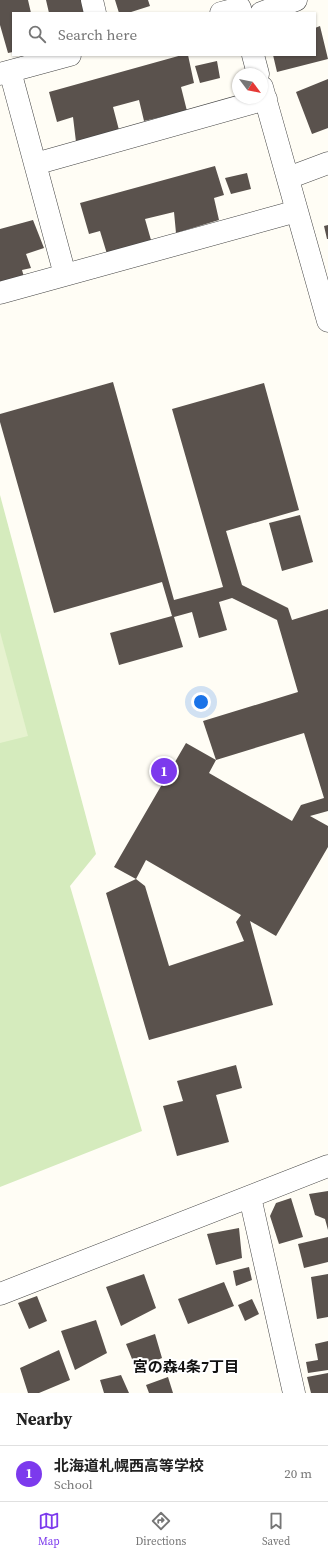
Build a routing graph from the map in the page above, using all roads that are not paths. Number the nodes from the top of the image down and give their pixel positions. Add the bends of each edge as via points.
1 (92, 0) edge
2 (296, 0) edge
3 (96, 12) edge
4 (264, 12) edge
5 (66, 56) edge
6 (253, 56) edge
7 (256, 68) edge
8 (5, 73) edge
9 (232, 103) edge
10 (267, 104) edge
11 (328, 163) edge
12 (35, 164) junction
13 (288, 178) junction
14 (297, 210) junction
15 (65, 275) junction
16 (0, 293) edge
17 (328, 321) edge
18 (328, 1166) edge
19 (250, 1197) junction
20 (0, 1294) edge
21 (294, 1393) edge

1 - 3 street
2 - 4 street
5 - 8 street
6 - 7 street
8 - 12 street
9 - 12 street
10 - 13 street
11 - 13 street
12 - 15 street
13 - 14 street
14 - 15 street
14 - 17 street
15 - 16 street
18 - 19 street
19 - 20 street
19 - 21 street

